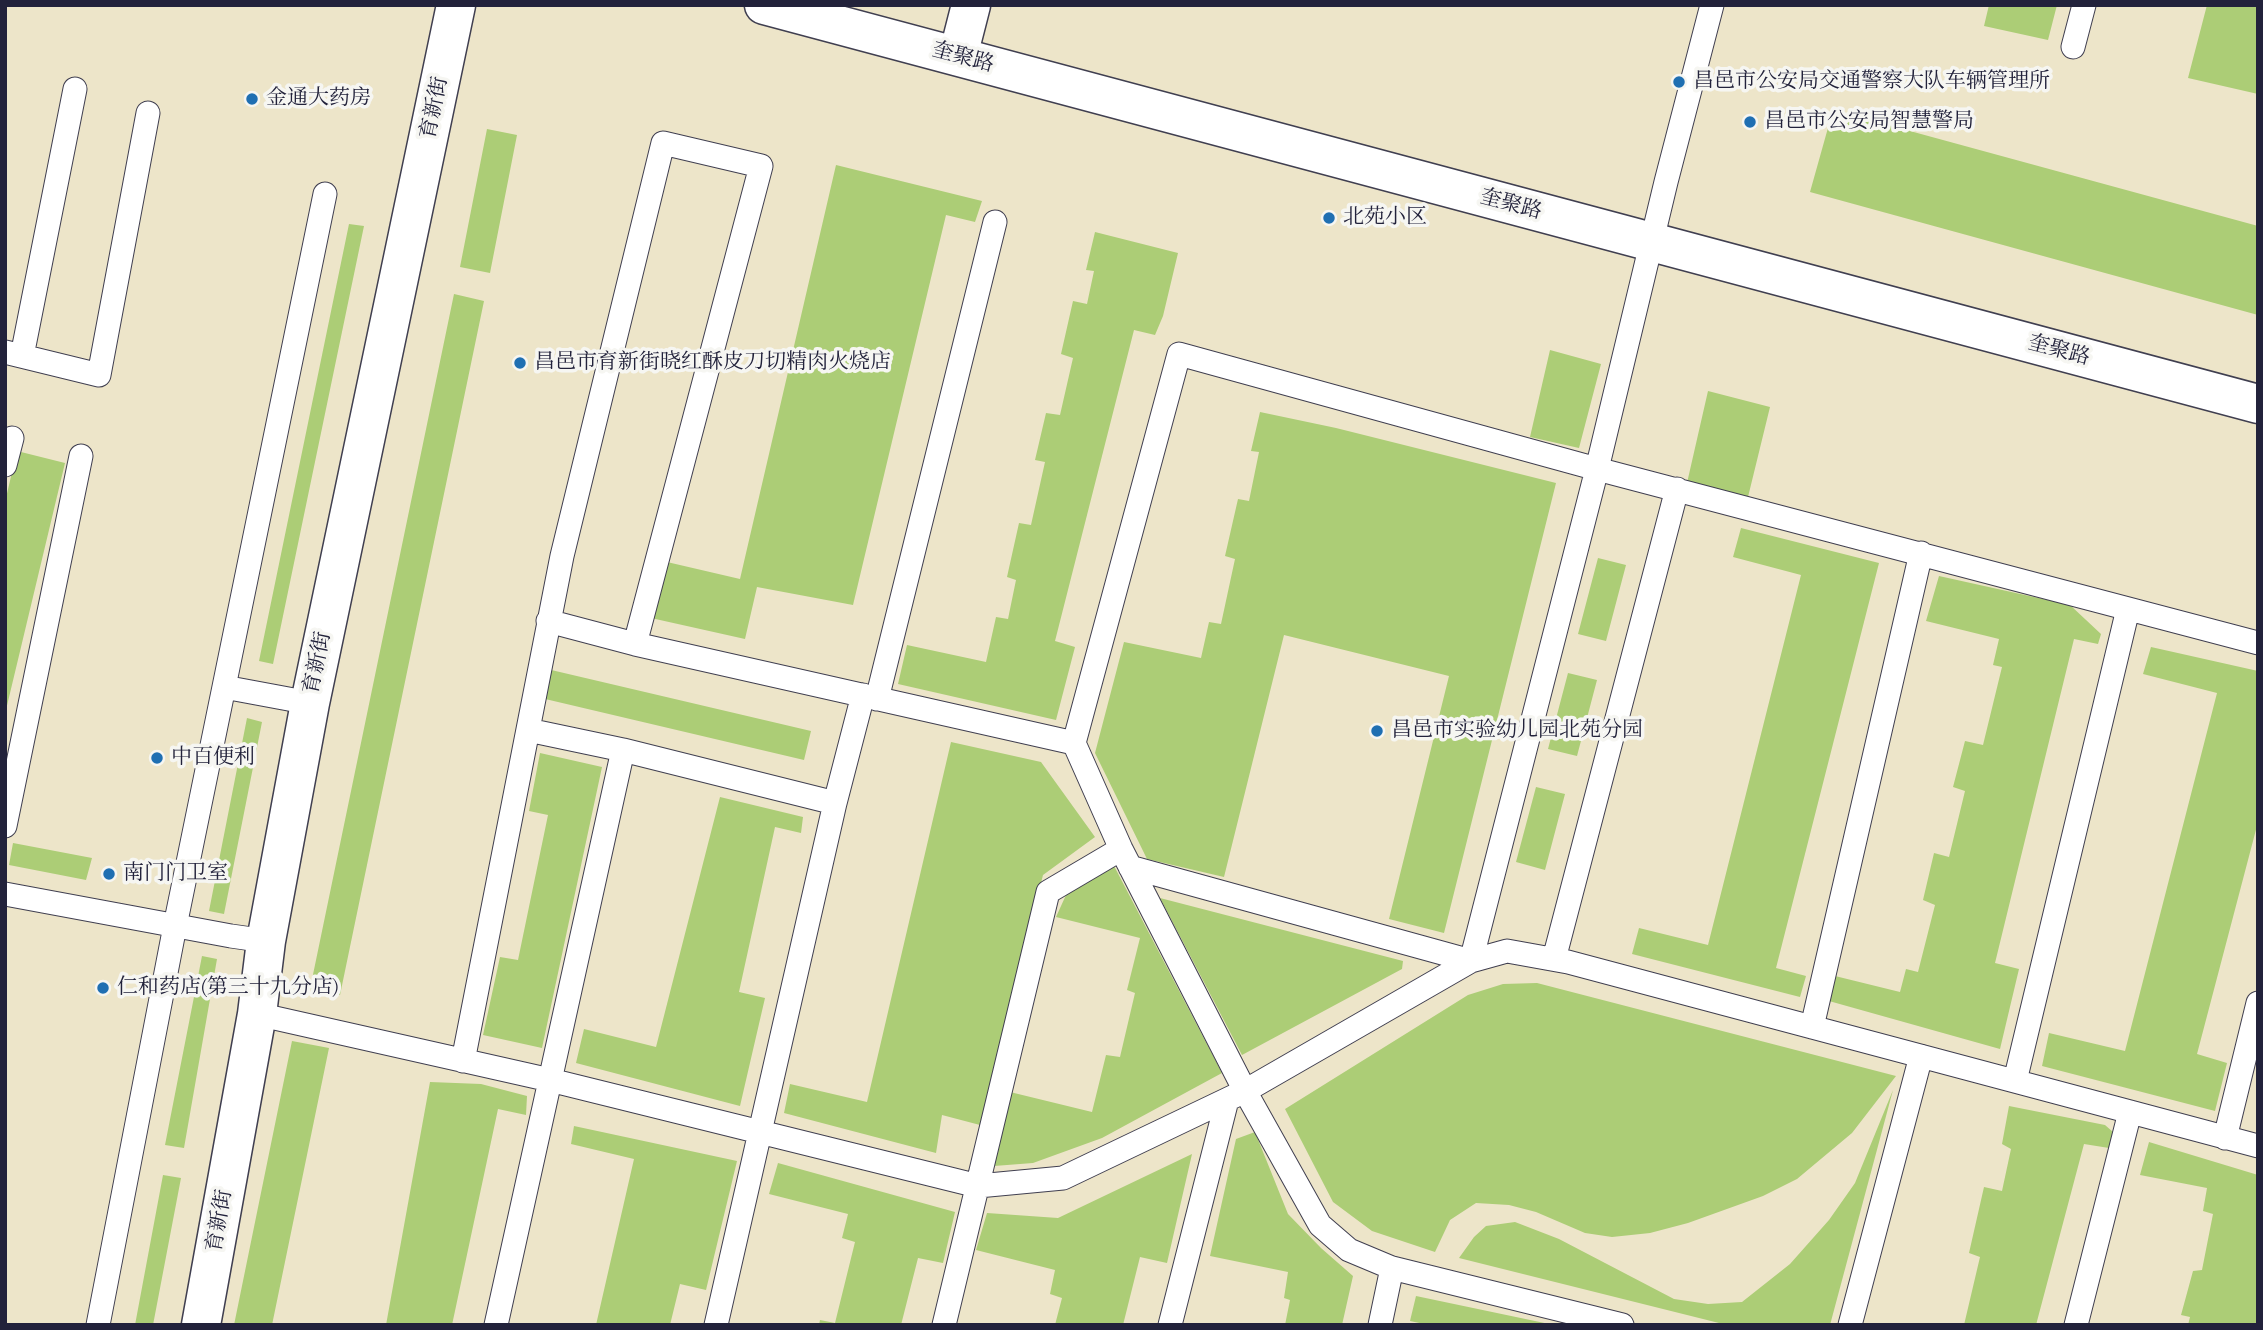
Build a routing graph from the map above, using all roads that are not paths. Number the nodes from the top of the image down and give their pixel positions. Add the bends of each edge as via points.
1 (456, 5) edge
2 (764, 5) edge
3 (971, 5) edge
4 (1712, 5) edge
5 (2084, 5) edge
6 (2073, 47) dead end
7 (958, 56) junction
8 (75, 89) dead end
9 (148, 113) dead end
10 (325, 194) dead end
11 (995, 222) dead end
12 (1651, 242) junction
13 (13, 354) edge
14 (2258, 404) edge
15 (12, 438) dead end
16 (81, 456) dead end
17 (5, 465) edge
18 (1597, 469) junction
19 (1677, 489) junction
20 (1922, 554) junction
21 (2128, 608) junction
22 (548, 621) junction
23 (635, 643) junction
24 (2258, 643) edge
25 (224, 687) junction
26 (870, 697) junction
27 (310, 703) junction
28 (528, 730) junction
29 (1074, 743) junction
30 (623, 750) junction
31 (835, 803) junction
32 (6, 824) edge
33 (1125, 858) junction
34 (5, 894) edge
35 (175, 926) junction
36 (266, 941) junction
37 (1554, 959) junction
38 (1471, 961) junction
39 (2258, 1003) edge
40 (257, 1014) junction
41 (1812, 1027) junction
42 (1921, 1056) junction
43 (463, 1061) junction
44 (550, 1080) junction
45 (2015, 1082) junction
46 (1236, 1096) junction
47 (2130, 1112) junction
48 (758, 1133) junction
49 (2225, 1138) junction
50 (2258, 1146) edge
51 (978, 1186) junction
52 (1392, 1268) junction
53 (1617, 1324) edge
54 (98, 1325) edge
55 (201, 1325) edge
56 (496, 1325) edge
57 (716, 1325) edge
58 (944, 1325) edge
59 (1170, 1325) edge
60 (1380, 1325) edge
61 (1850, 1325) edge
62 (2076, 1325) edge

1 - 27 street, 育新街
2 - 7 street, 奎聚路
3 - 7 street
4 - 12 lane
5 - 6 lane
7 - 12 street, 奎聚路
8 - 13 lane
9 - 13 lane via 99,375
10 - 25 lane
11 - 26 lane
12 - 14 street, 奎聚路
12 - 18 lane
15 - 17 lane
16 - 32 lane
18 - 19 lane
18 - 29 lane via 1179,355
18 - 38 lane
19 - 20 lane
19 - 37 lane
20 - 21 lane
20 - 41 lane
21 - 24 lane
21 - 45 lane
22 - 23 lane
22 - 23 lane via 663,143 761,166
22 - 28 lane
23 - 26 lane
25 - 27 lane
25 - 35 lane
26 - 29 lane
26 - 31 lane
27 - 36 street, 育新街
28 - 30 lane
28 - 43 lane
29 - 33 lane
30 - 31 lane
30 - 44 lane
31 - 48 lane
33 - 38 lane
33 - 46 lane
33 - 51 lane via 1048,892
34 - 35 lane
35 - 36 lane
35 - 54 lane
36 - 40 street, 育新街
37 - 38 lane via 1507,951
37 - 41 lane
38 - 46 lane
39 - 49 lane
40 - 43 lane
40 - 55 street, 育新街
41 - 42 lane
42 - 45 lane
42 - 61 lane
43 - 44 lane
44 - 48 lane
44 - 56 lane
45 - 47 lane
46 - 51 lane via 1063,1178
46 - 52 lane via 1320,1225 1349,1250
46 - 59 lane
47 - 49 lane
47 - 62 lane
48 - 51 lane
48 - 57 lane
49 - 50 lane
51 - 58 lane
52 - 53 lane
52 - 60 lane

